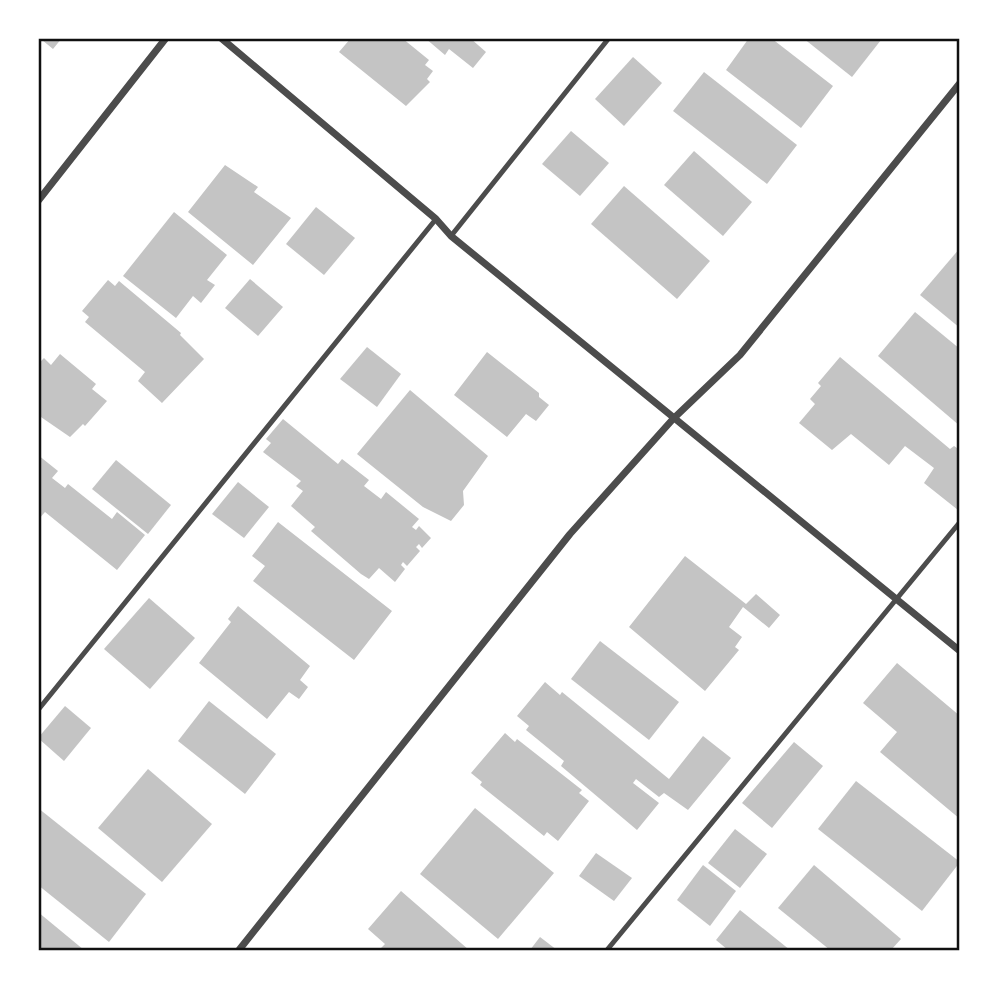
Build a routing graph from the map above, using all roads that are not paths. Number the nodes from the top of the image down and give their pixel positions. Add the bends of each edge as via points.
1 (166, 38) edge
2 (609, 38) edge
3 (224, 40) edge
4 (960, 83) edge
5 (38, 201) edge
6 (436, 219) junction
7 (451, 236) junction
8 (673, 419) junction
9 (960, 522) edge
10 (895, 599) junction
11 (960, 651) edge
12 (38, 710) edge
13 (239, 950) edge
14 (607, 950) edge

1 - 5 street
2 - 7 lane
3 - 6 street
4 - 8 street via 740,355
6 - 7 street
6 - 12 lane
7 - 8 street
8 - 10 street
8 - 13 street via 570,534
9 - 10 lane
10 - 11 street
10 - 14 lane

